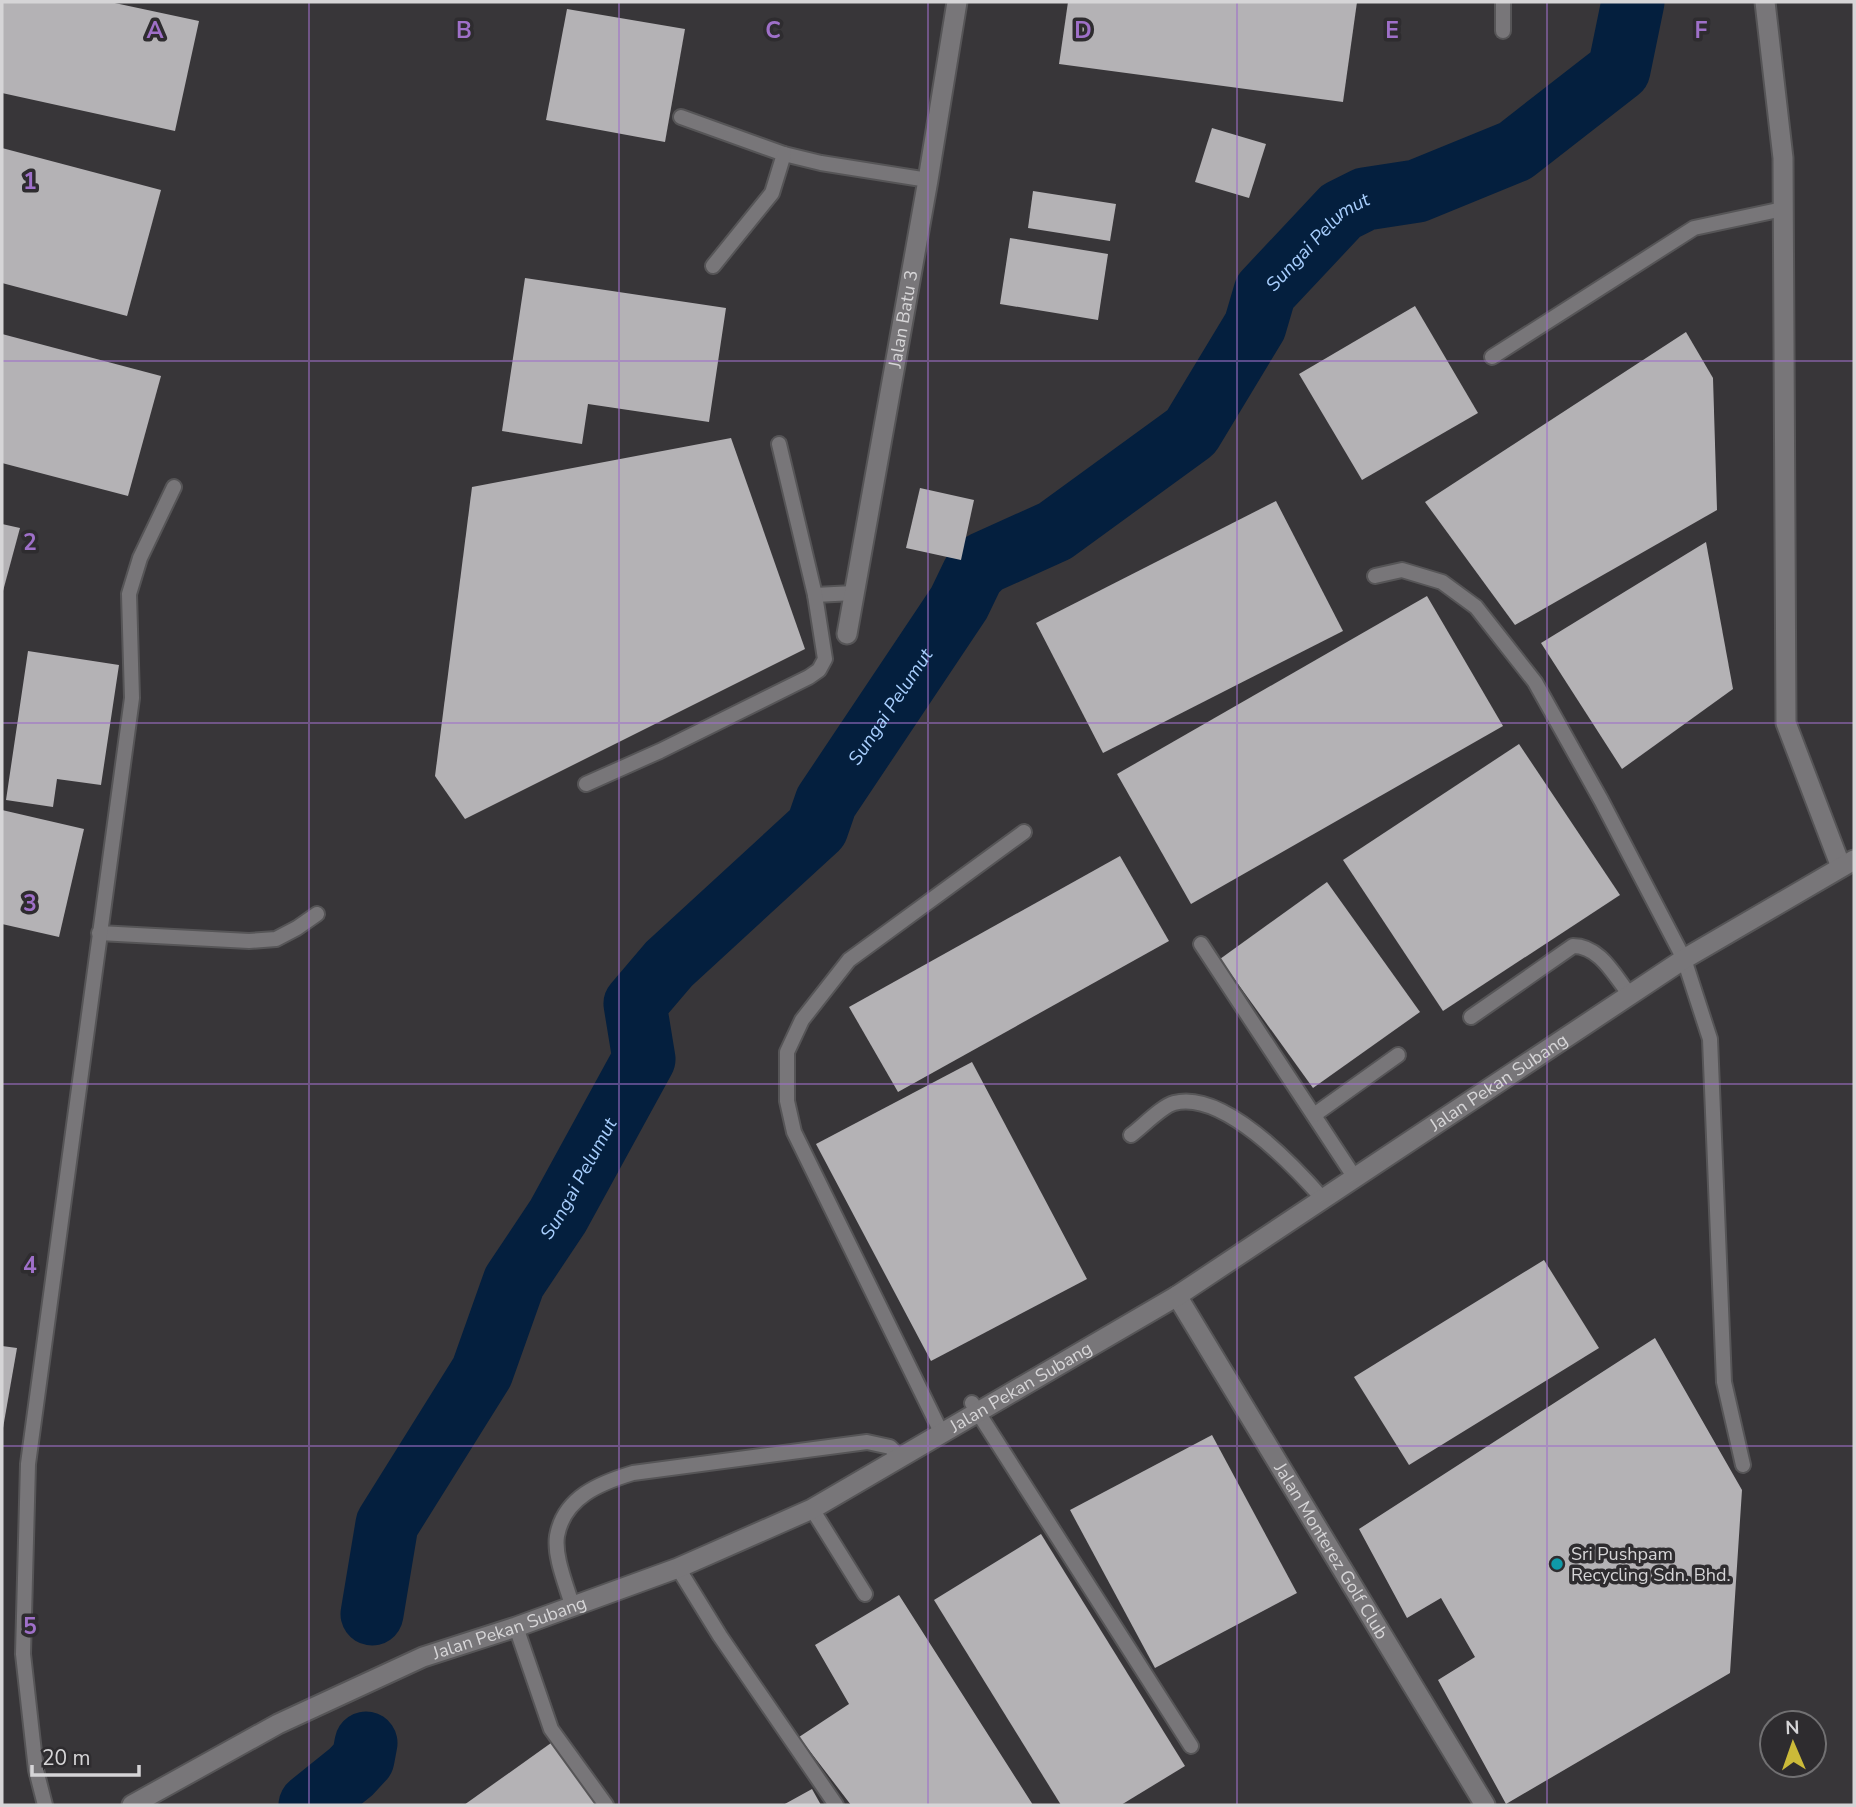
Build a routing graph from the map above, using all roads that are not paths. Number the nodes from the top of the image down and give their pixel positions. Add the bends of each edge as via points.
1 (957, 2) edge
2 (1503, 2) edge
3 (1765, 2) edge
4 (1503, 31) dead end
5 (681, 117) dead end
6 (784, 154) junction
7 (928, 180) junction
8 (1783, 209) junction
9 (713, 266) dead end
10 (1492, 357) dead end
11 (779, 444) dead end
12 (174, 487) dead end
13 (1375, 576) dead end
14 (854, 593) junction
15 (815, 596) junction
16 (847, 634) dead end
17 (586, 784) dead end
18 (1024, 832) dead end
19 (1848, 864) edge
20 (317, 914) dead end
21 (99, 933) junction
22 (1201, 944) dead end
23 (1684, 959) junction
24 (1630, 995) junction
25 (1471, 1017) dead end
26 (1398, 1055) dead end
27 (1314, 1115) junction
28 (1131, 1135) dead end
29 (1356, 1178) junction
30 (1323, 1199) junction
31 (1177, 1296) junction
32 (974, 1407) junction
33 (941, 1432) junction
34 (900, 1457) junction
35 (1743, 1465) dead end
36 (811, 1509) junction
37 (677, 1569) junction
38 (865, 1594) dead end
39 (572, 1605) junction
40 (516, 1627) junction
41 (1191, 1746) dead end
42 (45, 1805) edge
43 (132, 1805) edge
44 (607, 1805) edge
45 (836, 1805) edge
46 (1485, 1805) edge

1 - 7 street, Jalan Batu 3
2 - 4 lane
3 - 8 street via 1783,158
5 - 6 lane
6 - 7 lane
6 - 9 lane via 772,193
7 - 14 street, Jalan Batu 3
8 - 10 lane via 1694,228
8 - 19 street via 1786,723
11 - 15 lane
12 - 21 lane via 140,558 129,594 132,698
13 - 23 lane via 1402,570 1442,582 1476,607 1535,682
14 - 15 lane
14 - 16 street, Jalan Batu 3
15 - 17 lane via 825,659 819,670
18 - 33 lane via 849,960 802,1020 787,1052 787,1101 794,1132
19 - 23 street, Jalan Pekan Subang
20 - 21 lane via 276,939
21 - 42 lane via 28,1464 23,1654 36,1770
22 - 27 lane
23 - 24 street, Jalan Pekan Subang
23 - 35 lane via 1710,1039 1724,1382
24 - 25 lane via 1597,953 1573,946
24 - 29 street, Jalan Pekan Subang
26 - 27 lane
27 - 29 lane
28 - 30 lane via 1172,1103 1195,1101 1231,1115 1292,1163
29 - 30 street, Jalan Pekan Subang
30 - 31 street, Jalan Pekan Subang
31 - 32 street, Jalan Pekan Subang
31 - 46 street, Jalan Monterez Golf Club
32 - 33 street, Jalan Pekan Subang
32 - 41 lane
33 - 34 street, Jalan Pekan Subang
34 - 36 street, Jalan Pekan Subang
34 - 39 lane via 890,1447 867,1442 633,1473 600,1483 570,1507 557,1537
36 - 37 street, Jalan Pekan Subang
36 - 38 lane
37 - 39 street, Jalan Pekan Subang
37 - 45 lane
39 - 40 street, Jalan Pekan Subang
40 - 43 street, Jalan Pekan Subang via 423,1657 302,1713
40 - 44 lane via 551,1729

